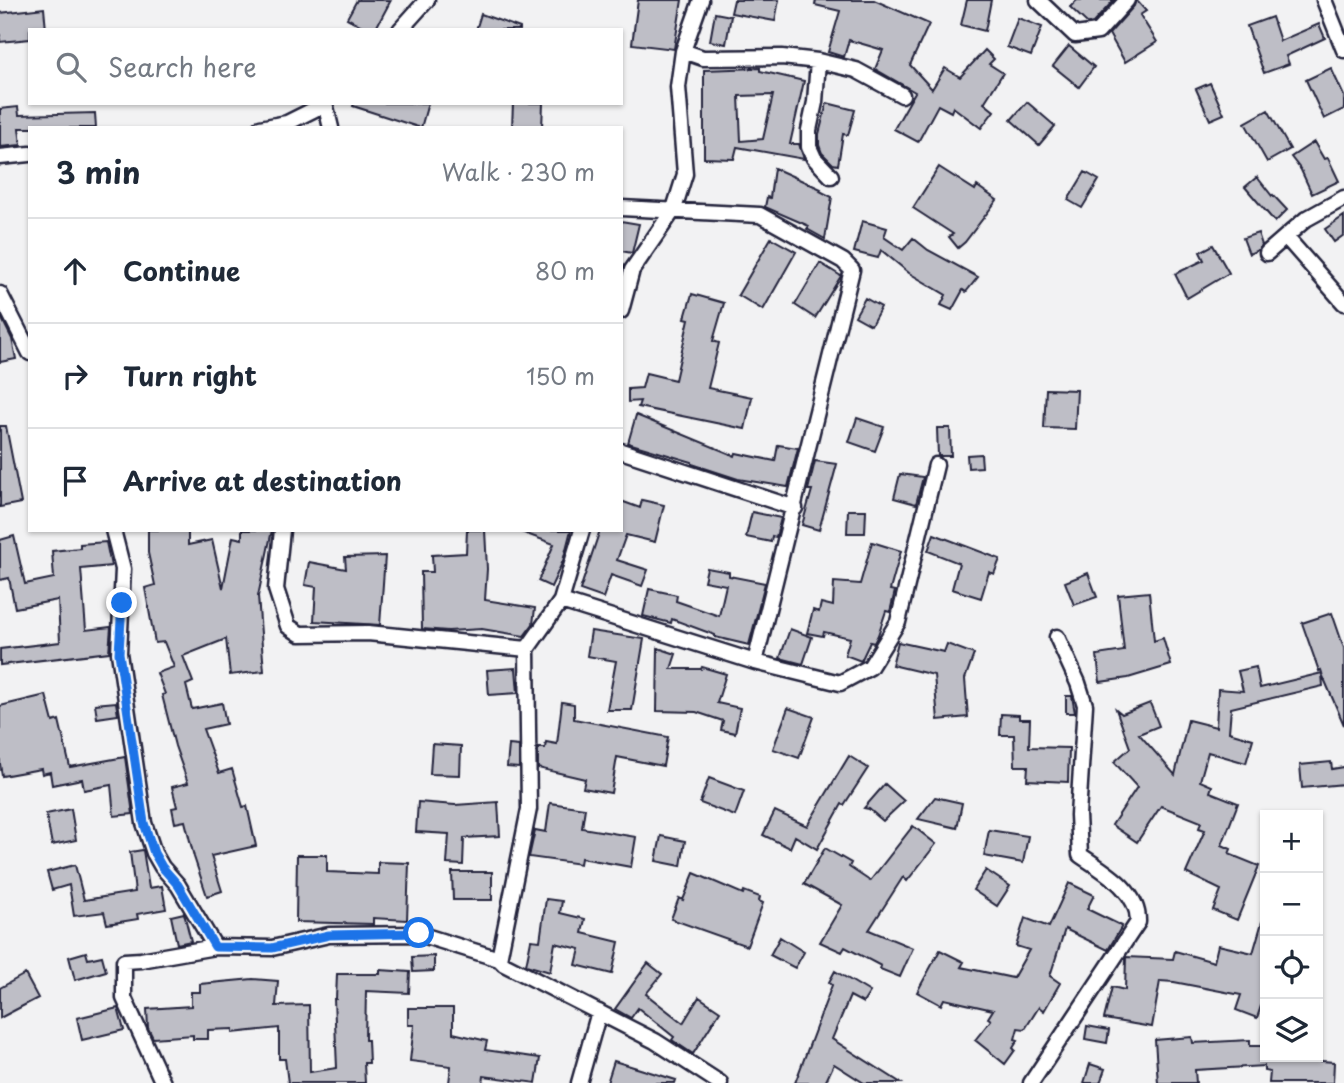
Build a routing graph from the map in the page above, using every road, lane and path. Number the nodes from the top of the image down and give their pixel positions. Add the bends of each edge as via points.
1 (427, 0) edge
2 (701, 0) edge
3 (1038, 0) edge
4 (1128, 0) edge
5 (1324, 0) edge
6 (402, 28) edge
7 (1344, 50) edge
8 (683, 51) junction
9 (818, 61) junction
10 (902, 95) dead end
11 (323, 105) edge
12 (325, 105) edge
13 (271, 126) edge
14 (330, 126) edge
15 (28, 154) edge
16 (0, 157) edge
17 (831, 176) dead end
18 (1344, 198) edge
19 (623, 208) edge
20 (674, 209) junction
21 (1286, 237) junction
22 (1267, 253) dead end
23 (0, 294) edge
24 (1344, 303) edge
25 (623, 304) edge
26 (28, 349) edge
27 (623, 452) edge
28 (936, 465) dead end
29 (795, 508) junction
30 (114, 532) edge
31 (282, 532) edge
32 (581, 532) edge
33 (561, 601) junction
34 (1057, 637) dead end
35 (527, 649) junction
36 (755, 662) junction
37 (215, 947) junction
38 (499, 959) junction
39 (599, 1012) junction
40 (163, 1083) edge
41 (579, 1083) edge
42 (720, 1083) edge
43 (1031, 1083) edge

1 - 6 street
2 - 8 street
3 - 4 street via 1075,35 1098,32
5 - 7 street
8 - 9 street via 703,58
8 - 20 street via 678,86 685,174
9 - 10 street via 856,71
9 - 17 street via 808,130 814,158
11 - 13 street
12 - 14 street
15 - 16 street
18 - 21 street via 1306,219
19 - 20 street
20 - 25 street via 632,270
20 - 29 street via 760,215 852,270
21 - 22 street
21 - 24 street
23 - 26 street
27 - 29 street
28 - 36 street via 898,622 870,667 840,683
29 - 36 street
30 - 37 street via 123,569 119,653 144,823 162,867
31 - 35 street via 276,589 288,626 300,634 368,633
32 - 33 street
33 - 35 street
33 - 36 street
34 - 43 street via 1085,705 1080,855 1121,884 1139,908 1138,922
35 - 38 street via 529,809
37 - 38 street via 272,948 329,935 419,933
37 - 40 street via 124,961 124,998
38 - 39 street
39 - 41 street
39 - 42 street

